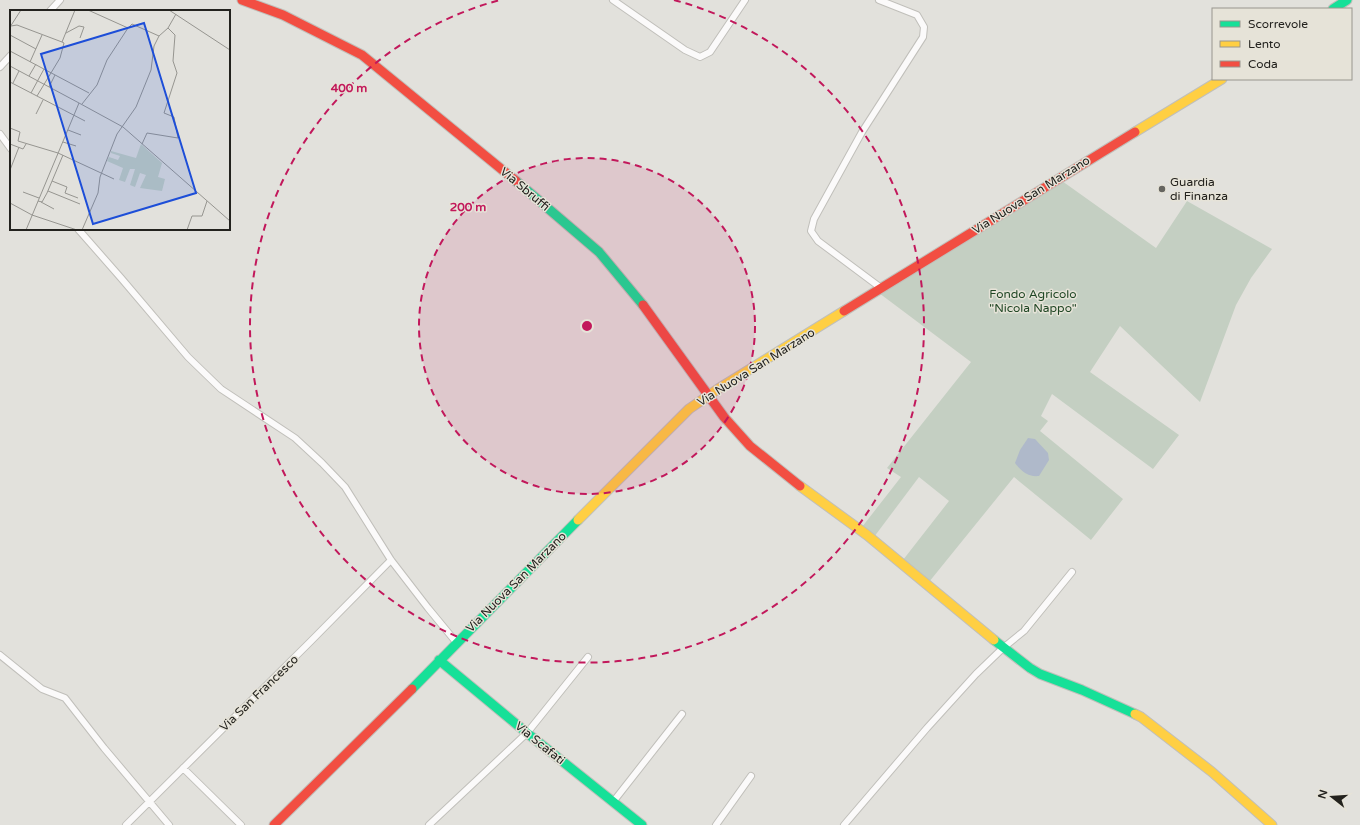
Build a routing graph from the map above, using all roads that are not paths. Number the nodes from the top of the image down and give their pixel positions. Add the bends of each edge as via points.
1 (60, 0) edge
2 (242, 0) edge
3 (613, 0) edge
4 (745, 0) edge
5 (879, 0) edge
6 (1347, 0) edge
7 (1335, 8) edge
8 (51, 10) edge
9 (10, 56) edge
10 (0, 67) edge
11 (1220, 80) edge
12 (0, 134) edge
13 (10, 148) edge
14 (79, 230) edge
15 (881, 288) junction
16 (709, 395) junction
17 (391, 560) junction
18 (1072, 572) dead end
19 (456, 642) junction
20 (1003, 648) junction
21 (0, 655) edge
22 (588, 657) dead end
23 (440, 660) junction
24 (682, 714) dead end
25 (527, 733) junction
26 (183, 768) junction
27 (751, 776) dead end
28 (149, 802) junction
29 (613, 802) junction
30 (126, 825) edge
31 (168, 825) edge
32 (241, 825) edge
33 (274, 825) edge
34 (429, 825) edge
35 (642, 825) edge
36 (716, 825) edge
37 (844, 825) edge
38 (1272, 825) edge

1 - 8 street
2 - 16 street, Via Sbruffi via 283,15 362,55 533,195 599,252 637,297
3 - 4 street via 685,50 700,57 710,52
5 - 15 street via 917,15 924,27 923,37 862,132 814,219 811,231 818,241
6 - 7 street
9 - 10 street
11 - 15 street, Via Nuova San Marzano
12 - 13 street
14 - 17 street via 188,357 221,389 295,438 331,472 349,492
15 - 16 street, Via Nuova San Marzano
16 - 19 street, Via Nuova San Marzano via 689,409 659,438
16 - 20 street, Via Sbruffi via 724,417 750,446 867,535
17 - 19 street
17 - 26 street, Via San Francesco
18 - 20 street via 1024,631
19 - 23 street, Via Nuova San Marzano
20 - 37 street via 966,684
20 - 38 street, Via Sbruffi via 1040,674 1141,717 1212,772
21 - 28 street via 42,690 65,698
22 - 25 street
23 - 25 street, Via Scafati
23 - 33 street, Via Nuova San Marzano
24 - 29 street
25 - 29 street, Via Scafati
25 - 34 street
26 - 28 street, Via San Francesco
26 - 32 street
27 - 36 street
28 - 30 street, Via San Francesco
28 - 31 street
29 - 35 street, Via Scafati

